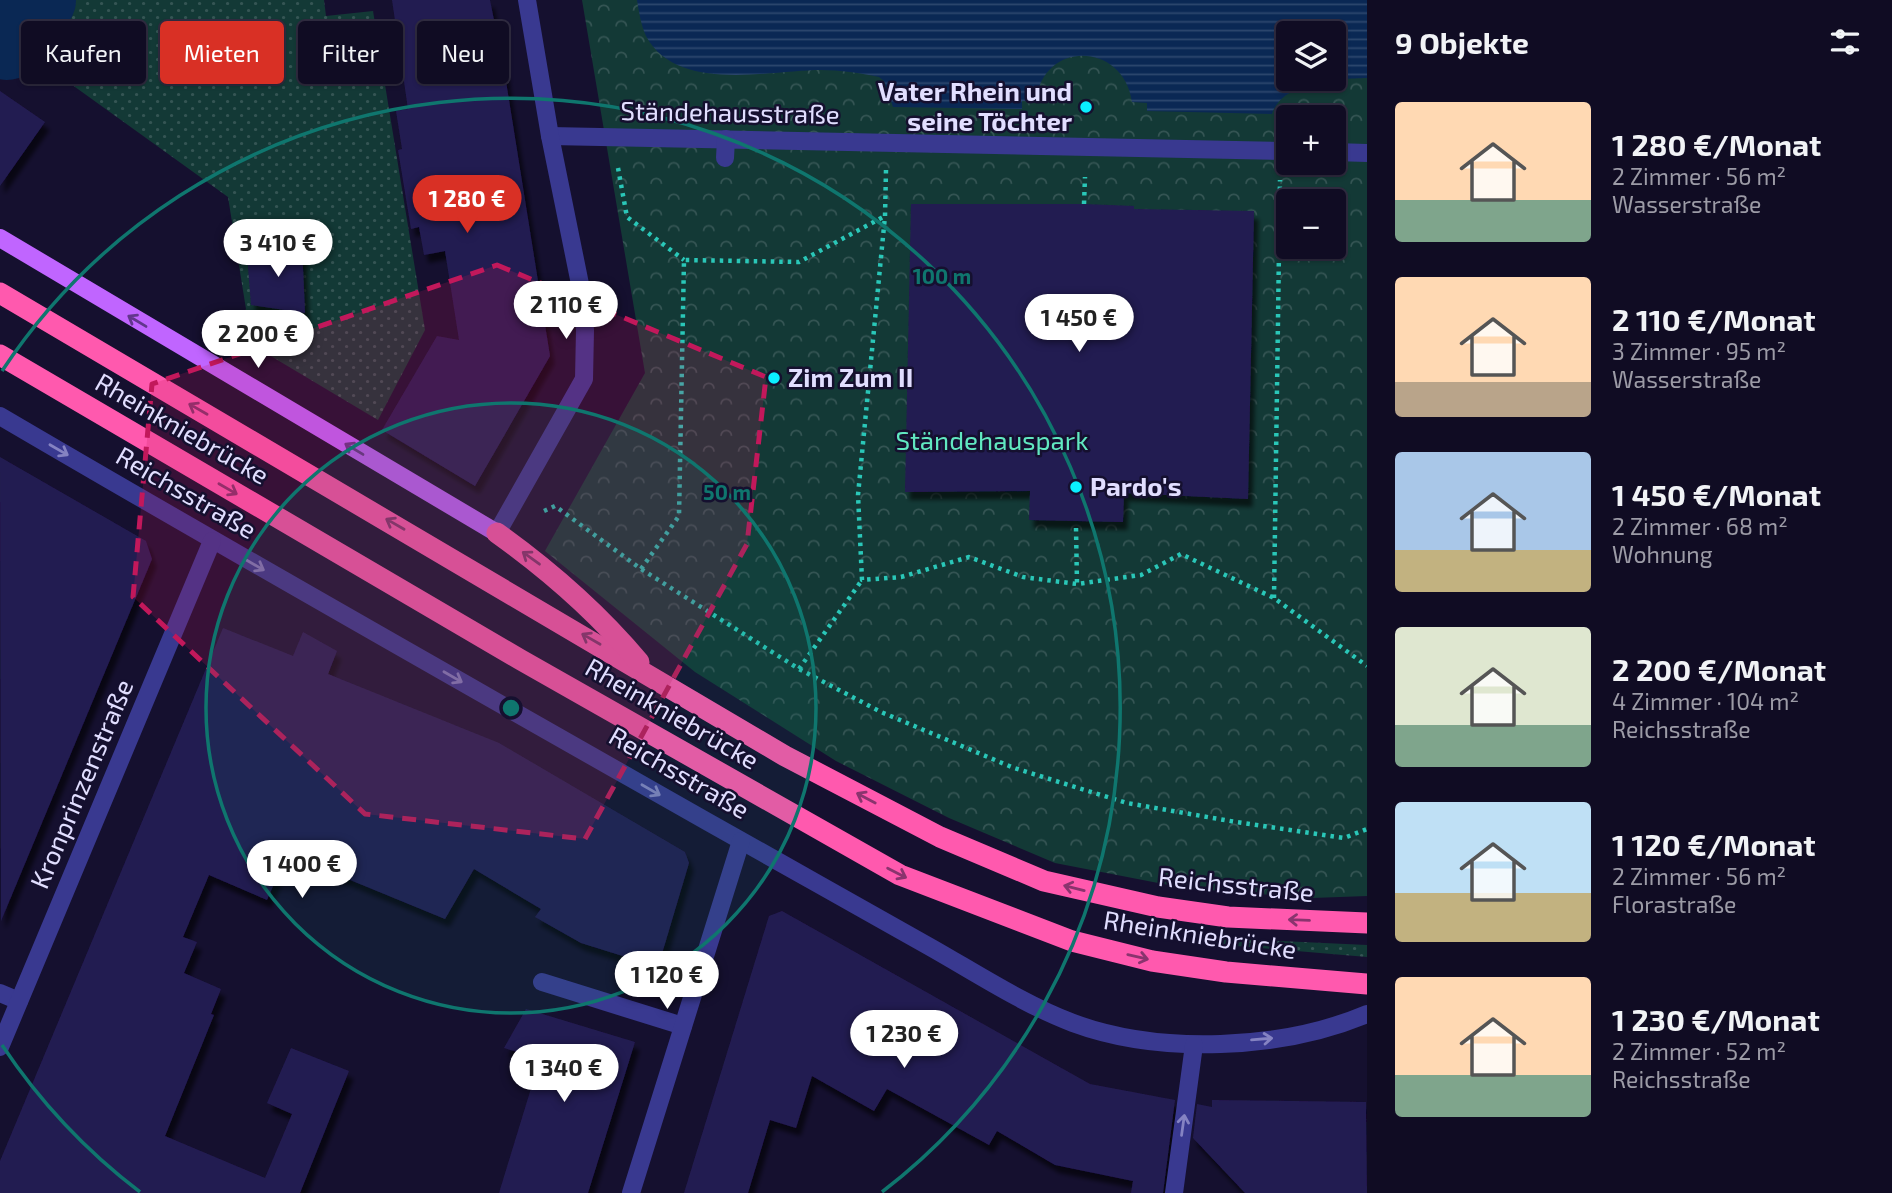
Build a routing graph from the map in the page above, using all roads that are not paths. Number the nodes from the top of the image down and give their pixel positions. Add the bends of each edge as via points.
1 (527, 0) edge
2 (550, 136) junction
3 (726, 139) junction
4 (1276, 151) edge
5 (1346, 152) edge
6 (1367, 153) edge
7 (726, 158) dead end
8 (0, 238) edge
9 (0, 293) edge
10 (0, 355) edge
11 (0, 416) edge
12 (498, 533) junction
13 (212, 541) junction
14 (650, 674) junction
15 (741, 841) junction
16 (1367, 923) edge
17 (542, 982) dead end
18 (1367, 984) edge
19 (0, 993) edge
20 (19, 1001) junction
21 (1367, 1014) edge
22 (683, 1026) junction
23 (1194, 1045) junction
24 (0, 1047) edge
25 (631, 1193) edge
26 (1174, 1193) edge

1 - 2 street
2 - 3 street, Ständehausstraße
2 - 12 street via 581,289 584,379
3 - 4 street, Ständehausstraße
3 - 7 street
5 - 6 street
12 -> 8 main road
14 -> 9 highway, Rheinkniebrücke
10 -> 18 highway, Rheinkniebrücke via 532,667 900,875 1072,941 1141,958 1239,973
11 -> 13 street, Reichsstraße
14 -> 12 highway via 610,627 547,569
13 -> 15 street, Reichsstraße
13 - 20 street, Kronprinzenstraße
16 -> 14 highway, Reichsstraße via 1228,917 1158,907 1044,881 940,837 797,762
15 - 22 street
15 - 23 street, Reichsstraße via 1020,998 1074,1023 1132,1038
17 - 22 street
19 - 20 street
20 - 24 street, Kronprinzenstraße
23 -> 21 street, Reichsstraße via 1296,1036
22 - 25 street
26 -> 23 street

